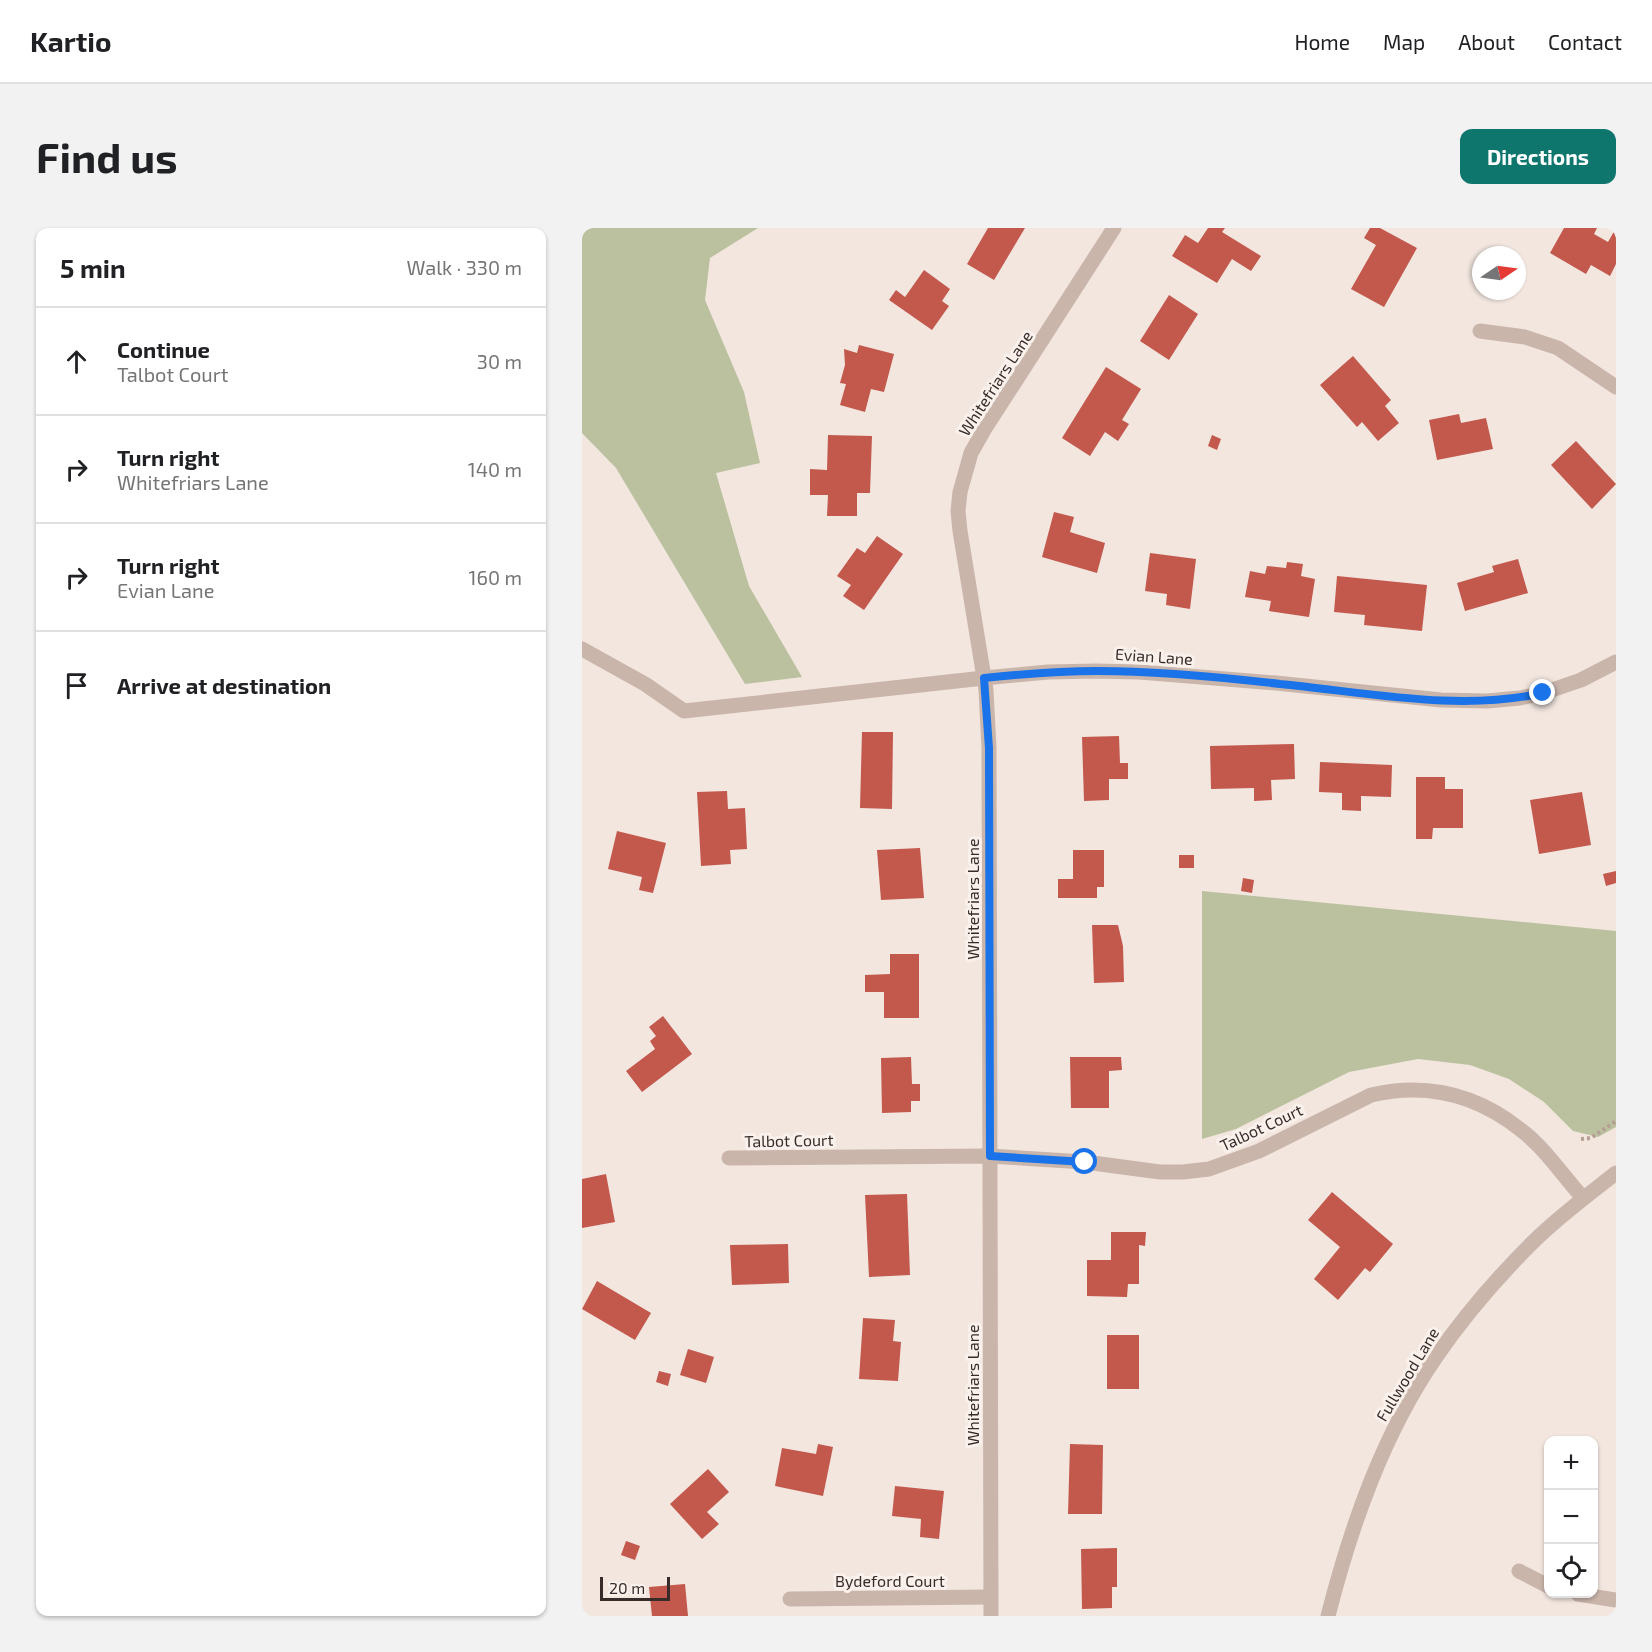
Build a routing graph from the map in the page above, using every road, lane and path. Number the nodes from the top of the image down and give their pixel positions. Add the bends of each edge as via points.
1 (1114, 228) edge
2 (1480, 331) dead end
3 (1616, 387) edge
4 (582, 649) edge
5 (1616, 662) edge
6 (984, 678) junction
7 (1616, 1121) edge
8 (1581, 1139) dead end
9 (990, 1156) junction
10 (729, 1158) dead end
11 (1616, 1173) edge
12 (1583, 1198) junction
13 (1519, 1571) dead end
14 (1544, 1584) edge
15 (990, 1597) junction
16 (1598, 1597) edge
17 (790, 1599) dead end
18 (1616, 1600) edge
19 (991, 1616) edge
20 (1328, 1616) edge

1 - 6 street, Whitefriars Lane via 971,453 960,492 960,531
2 - 3 street via 1525,337 1558,348
4 - 6 street, Evian Lane via 684,711
5 - 6 street, Evian Lane via 1543,693 1487,701 1139,672 1048,672
6 - 9 street, Whitefriars Lane via 989,771
7 - 8 path via 1592,1138
9 - 10 street, Talbot Court
9 - 12 street, Talbot Court via 1076,1161 1160,1172 1209,1168 1259,1151 1371,1095 1428,1089 1475,1102 1523,1131
9 - 15 street, Whitefriars Lane
11 - 12 street, Fullwood Lane
12 - 20 street, Fullwood Lane via 1533,1241 1435,1358 1375,1471 1339,1570
13 - 14 street
15 - 17 street, Bydeford Court
15 - 19 street, Whitefriars Lane
16 - 18 street

